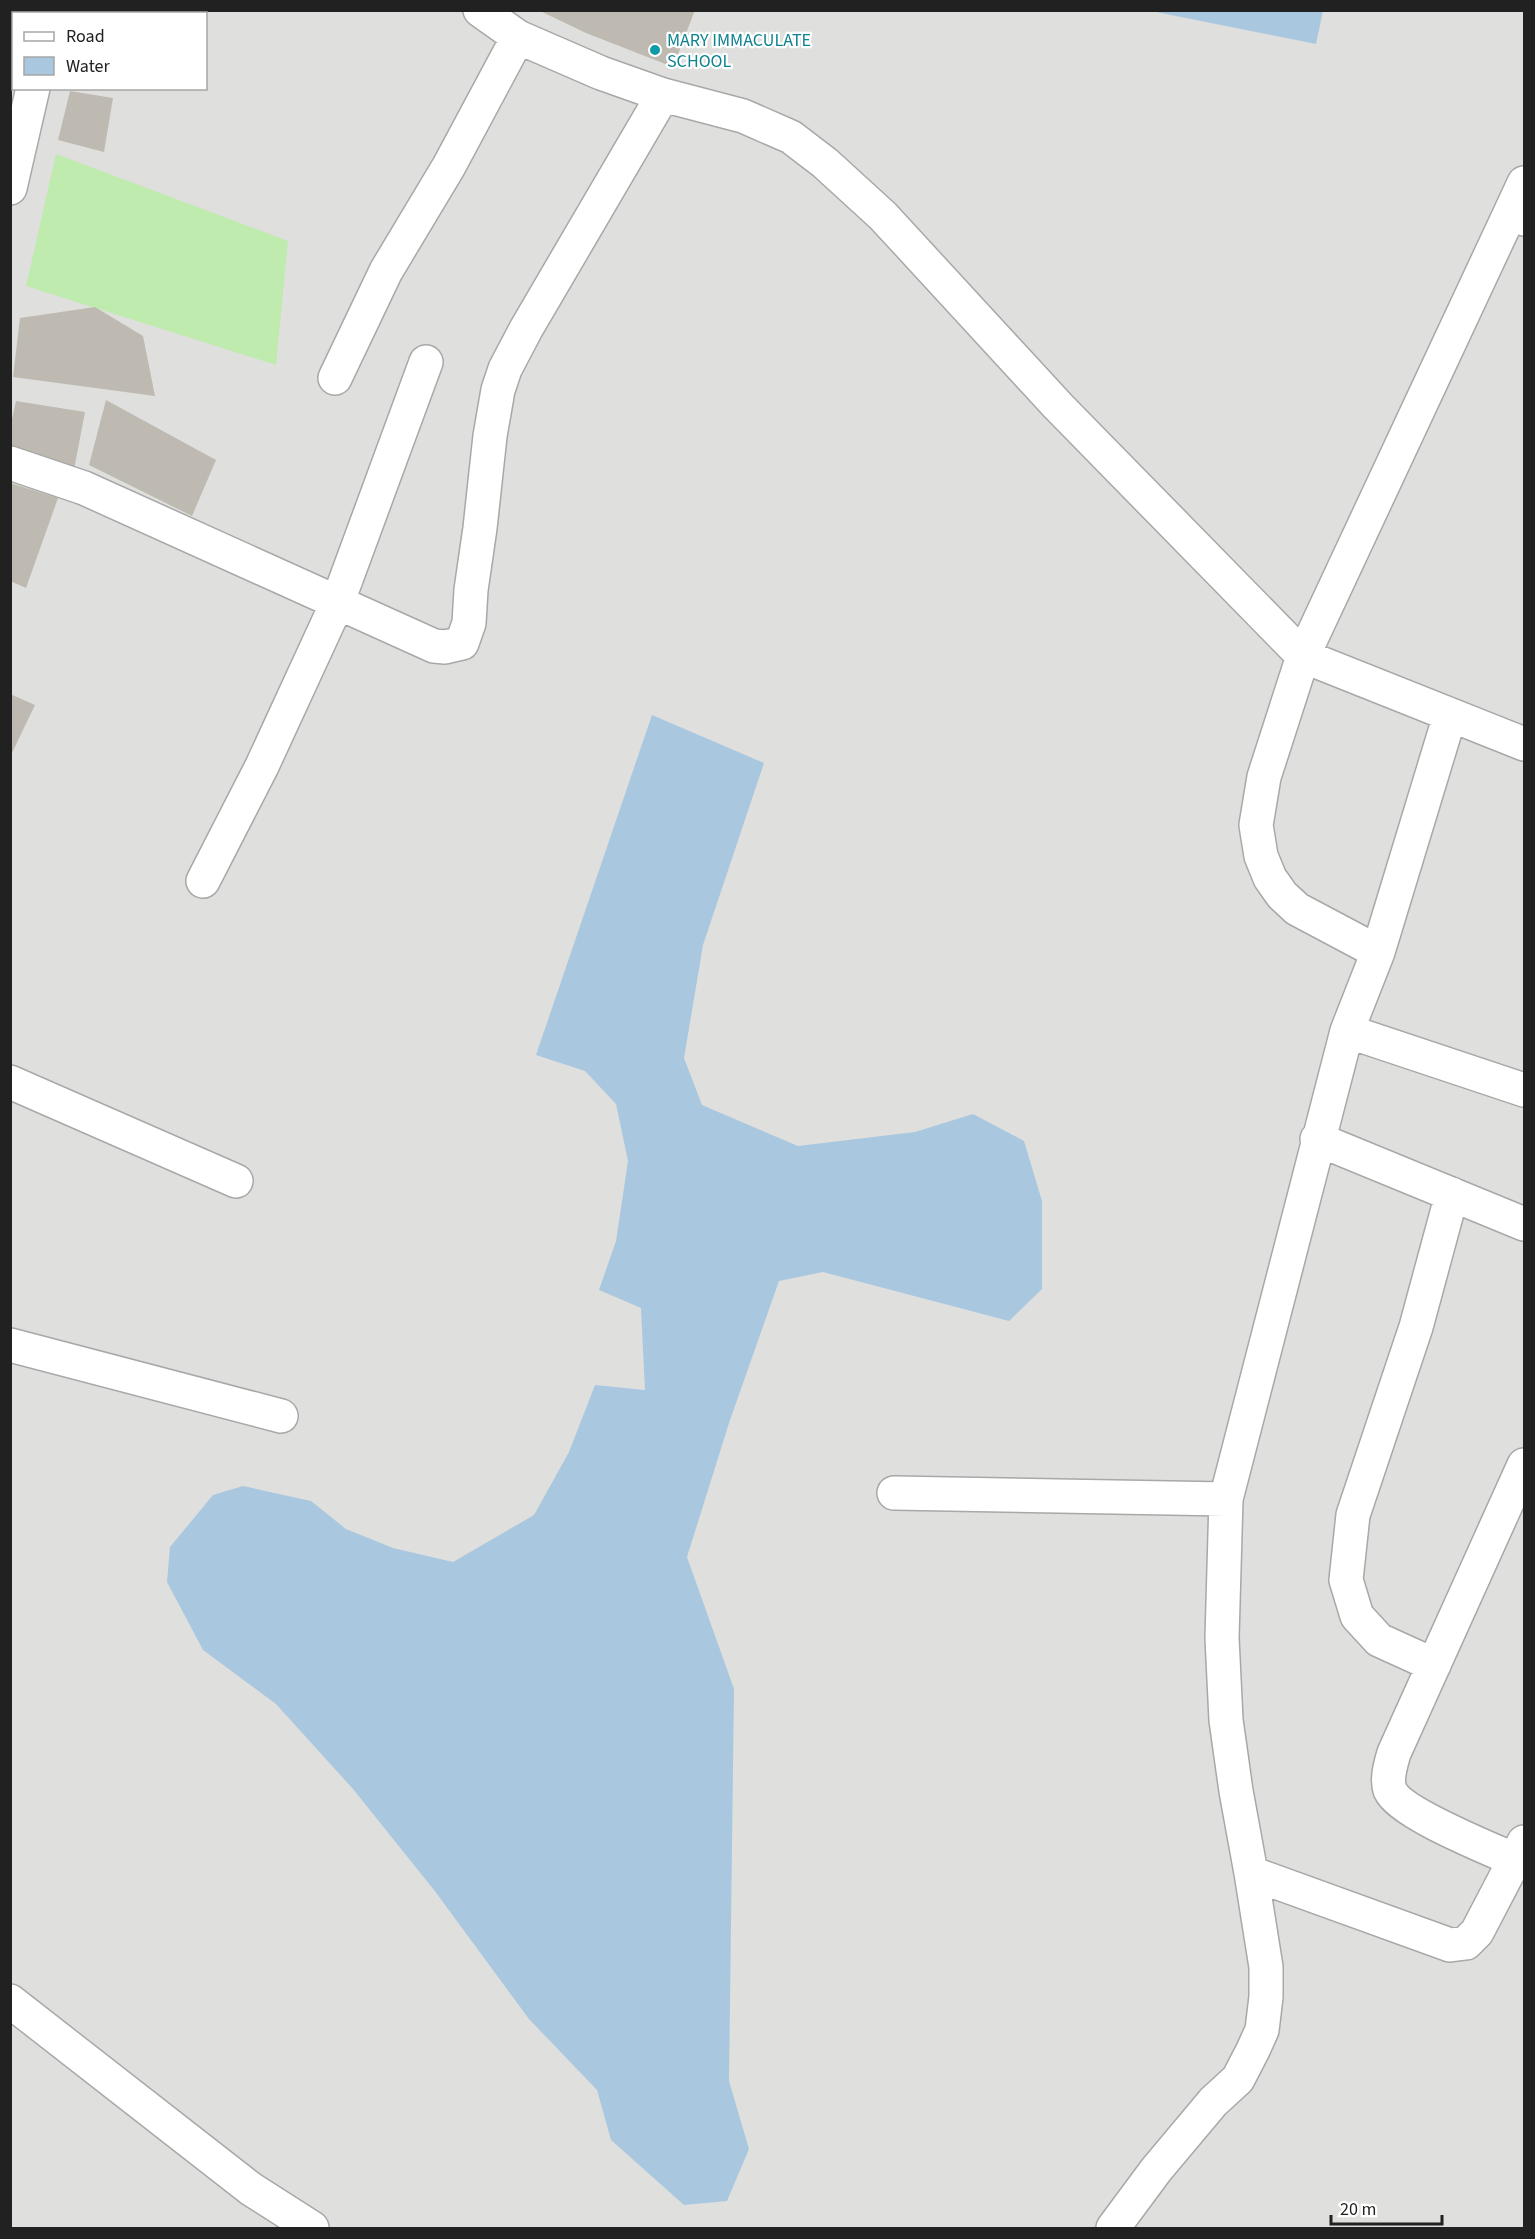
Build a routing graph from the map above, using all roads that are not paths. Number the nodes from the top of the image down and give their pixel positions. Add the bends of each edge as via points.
1 (480, 10) edge
2 (518, 37) junction
3 (33, 90) edge
4 (663, 95) junction
5 (11, 183) edge
6 (1520, 204) edge
7 (426, 362) dead end
8 (335, 378) dead end
9 (10, 463) edge
10 (338, 601) junction
11 (1303, 656) junction
12 (1450, 715) junction
13 (1524, 744) edge
14 (203, 881) dead end
15 (1378, 952) junction
16 (1347, 1031) junction
17 (10, 1082) edge
18 (1524, 1090) edge
19 (1317, 1139) junction
20 (236, 1181) dead end
21 (1452, 1194) junction
22 (1524, 1224) edge
23 (10, 1345) edge
24 (281, 1416) dead end
25 (1524, 1465) edge
26 (894, 1493) dead end
27 (1226, 1499) junction
28 (1434, 1665) junction
29 (1522, 1855) edge
30 (1251, 1873) junction
31 (10, 2001) edge
32 (312, 2229) edge
33 (1113, 2229) edge

1 - 2 street
2 - 4 street
2 - 8 street via 449,166 386,271
3 - 5 street
4 - 10 street via 505,369 490,436 469,623 462,643 434,646
4 - 11 street via 743,116 791,137 825,164 882,216 1058,406
6 - 11 street
7 - 10 street
9 - 10 street via 84,488
10 - 14 street via 262,766
11 - 12 street
11 - 15 street via 1264,777 1256,825 1260,856 1270,878 1297,909
12 - 13 street
12 - 15 street
15 - 16 street
16 - 18 street
16 - 19 street
17 - 20 street
19 - 21 street
19 - 27 street
21 - 22 street
21 - 28 street via 1416,1327 1353,1515 1346,1580 1357,1616 1379,1640
23 - 24 street
25 - 28 street
26 - 27 street
27 - 30 street via 1222,1638 1226,1720
28 - 29 street via 1394,1753 1390,1789 1399,1802 1417,1814
29 - 30 street via 1477,1932 1466,1943 1450,1945
30 - 33 street via 1266,1967 1262,2030 1238,2079 1213,2102 1156,2170
31 - 32 street via 251,2189

